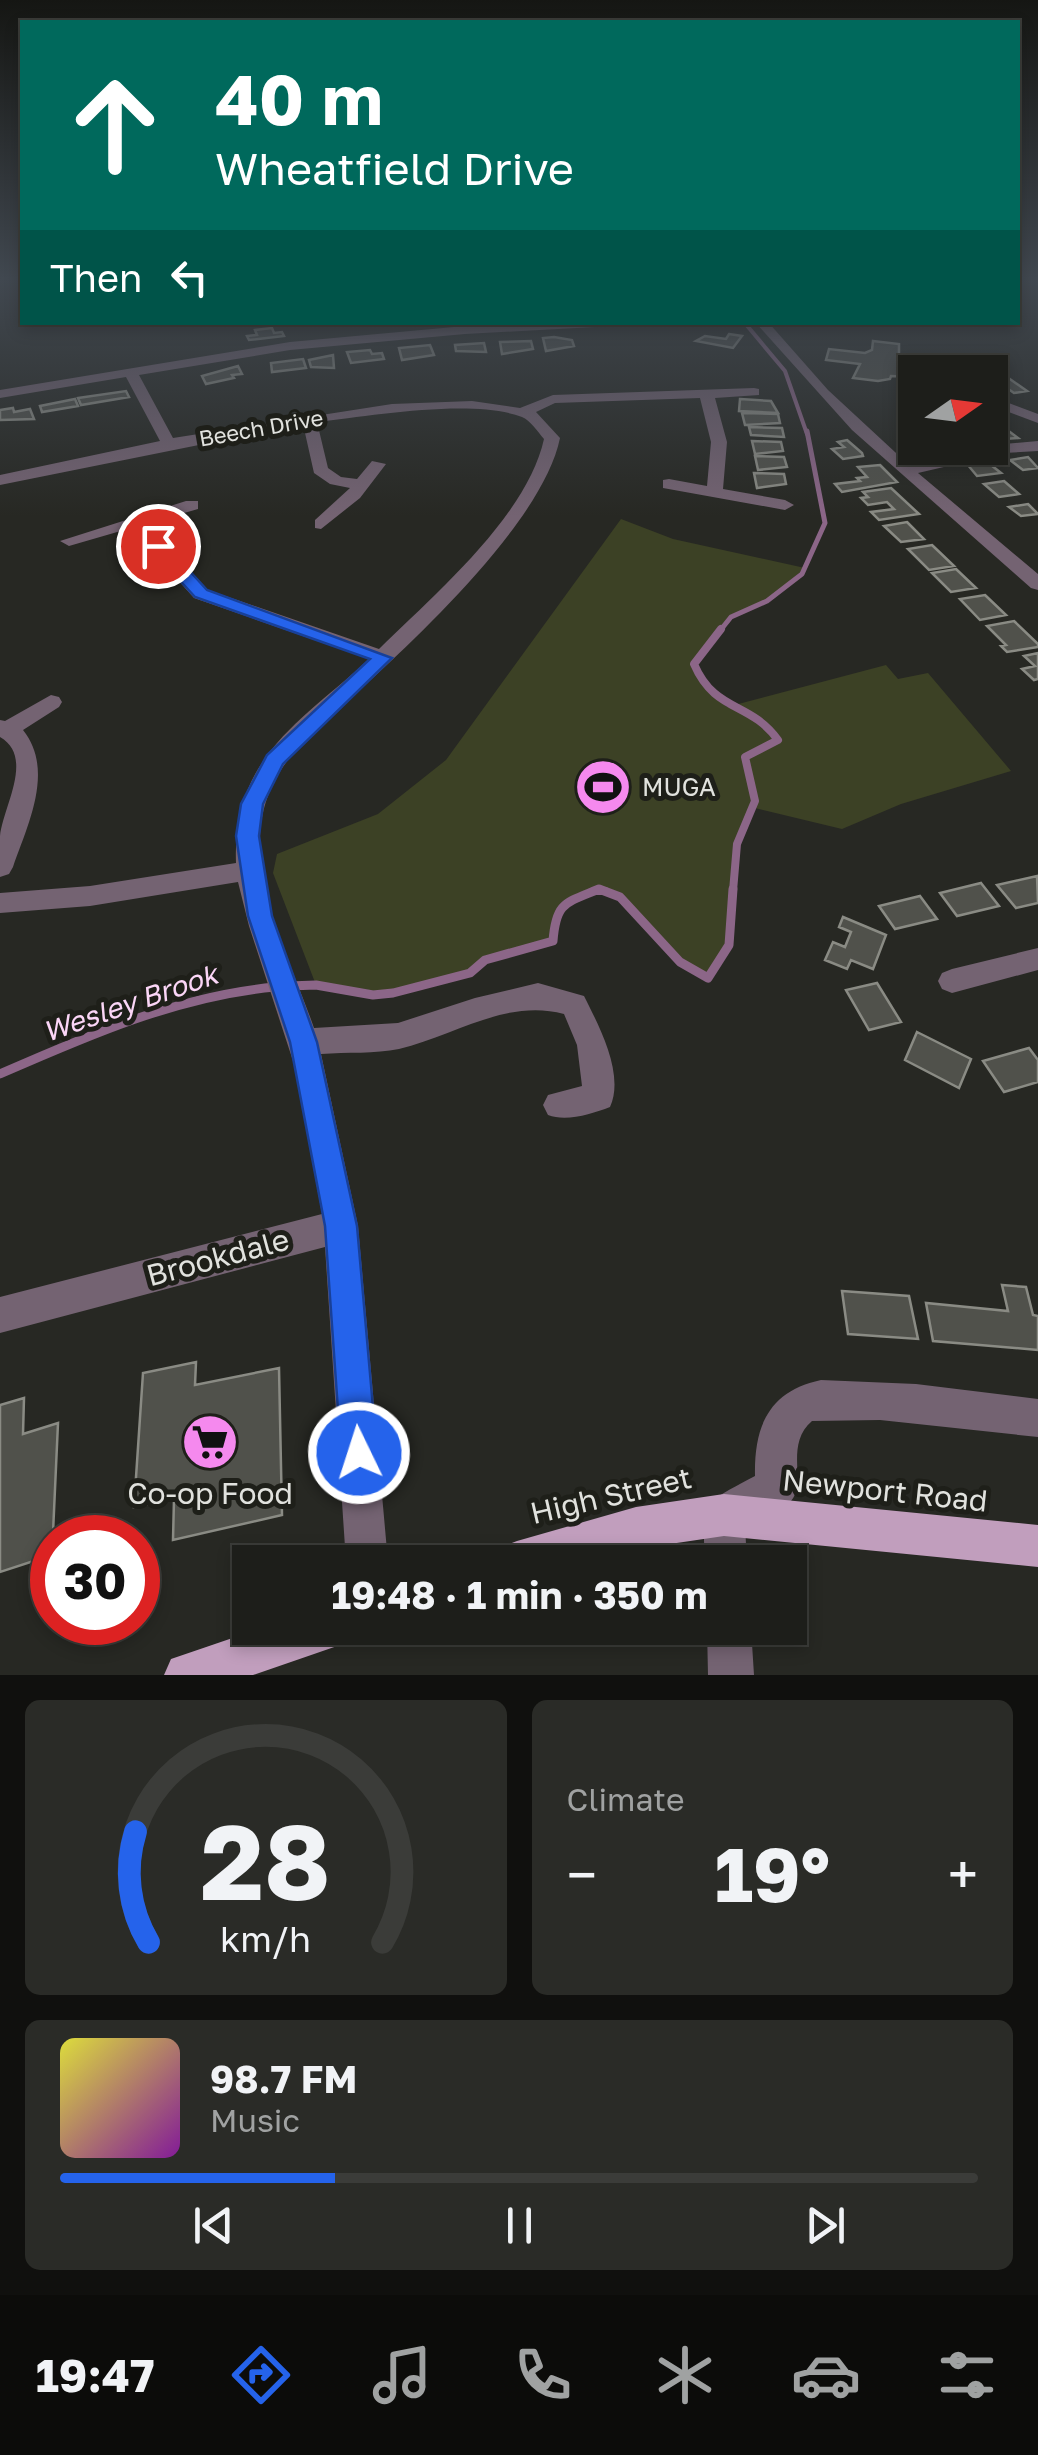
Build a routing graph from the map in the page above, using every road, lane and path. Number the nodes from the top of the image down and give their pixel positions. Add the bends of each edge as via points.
1 (209, 359) edge
2 (794, 359) edge
3 (130, 372) junction
4 (754, 392) dead end
5 (0, 394) edge
6 (706, 394) junction
7 (1008, 408) edge
8 (525, 410) junction
9 (309, 419) junction
10 (1038, 420) edge
11 (169, 444) junction
12 (1038, 446) edge
13 (378, 464) dead end
14 (907, 470) junction
15 (0, 480) edge
16 (670, 484) dead end
17 (361, 486) junction
18 (714, 491) junction
19 (192, 506) dead end
20 (785, 506) dead end
21 (136, 522) junction
22 (321, 524) dead end
23 (68, 541) dead end
24 (1038, 584) edge
25 (383, 658) junction
26 (51, 702) dead end
27 (4, 728) edge
28 (0, 867) edge
29 (251, 870) junction
30 (0, 903) edge
31 (1038, 959) edge
32 (952, 981) dead end
33 (303, 1042) junction
34 (559, 1104) dead end
35 (341, 1226) junction
36 (0, 1315) edge
37 (1038, 1418) edge
38 (724, 1515) junction
39 (366, 1545) edge
40 (576, 1545) edge
41 (725, 1545) edge
42 (1038, 1546) edge
43 (276, 1645) edge
44 (729, 1645) edge
45 (187, 1675) edge
46 (730, 1675) edge

1 - 3 street
2 - 14 street
3 - 5 street
3 - 11 street
4 - 6 street
6 - 8 street via 553,398
6 - 18 street via 720,444
7 - 10 street
8 - 9 street, Beech Drive via 462,404
8 - 25 street via 545,421 552,438 538,482
9 - 11 street, Beech Drive
9 - 17 street via 320,470 336,482
11 - 15 street, Beech Drive
12 - 14 street via 978,451
13 - 17 street
14 - 24 street
16 - 18 street
17 - 22 street
18 - 20 street
19 - 21 street
21 - 23 street
21 - 25 street via 201,594
25 - 29 street via 274,760 252,804
26 - 27 street
27 - 28 street via 29,764
29 - 30 street
29 - 33 street
31 - 32 street
33 - 34 street via 398,1036 538,995 574,1005 592,1045 599,1097
33 - 35 street
35 - 36 street, Brookdale
35 - 39 street
37 - 38 street via 838,1398 805,1402 777,1440 777,1487
38 - 40 main road, High Street
38 - 41 street
38 - 42 main road, Newport Road
43 - 45 main road
44 - 46 street

